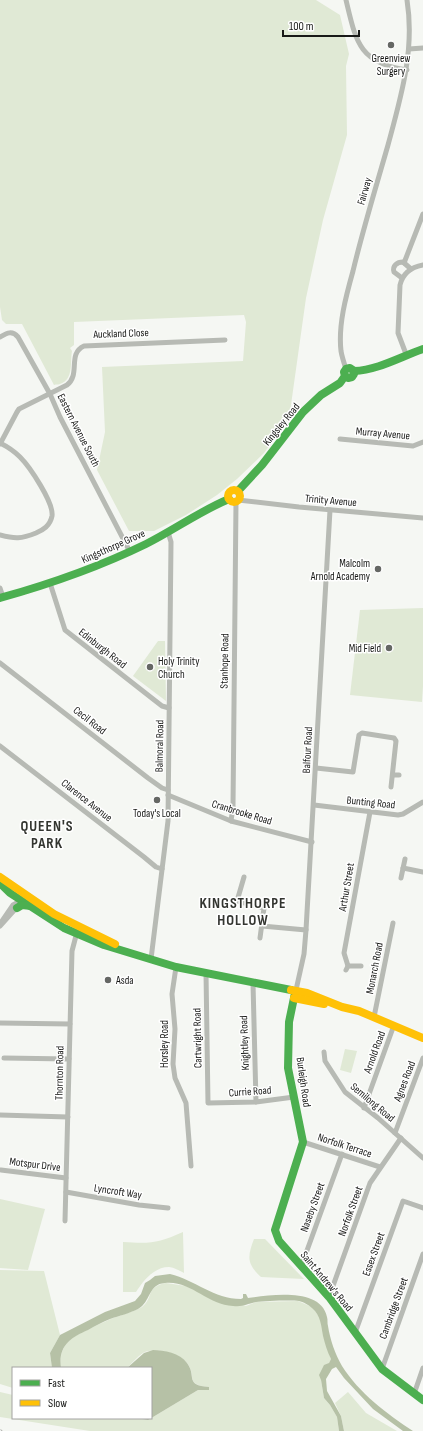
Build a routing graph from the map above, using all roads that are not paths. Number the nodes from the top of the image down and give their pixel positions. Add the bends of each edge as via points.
1 (346, 0) edge
2 (407, 0) edge
3 (423, 48) edge
4 (409, 49) junction
5 (407, 70) junction
6 (423, 214) edge
7 (404, 263) junction
8 (423, 266) edge
9 (413, 268) junction
10 (402, 278) junction
11 (0, 337) edge
12 (225, 340) dead end
13 (423, 349) edge
14 (406, 354) junction
15 (348, 372) junction
16 (50, 394) junction
17 (340, 439) dead end
18 (423, 442) edge
19 (0, 444) edge
20 (234, 500) junction
21 (330, 510) junction
22 (423, 518) edge
23 (168, 532) junction
24 (0, 535) edge
25 (130, 552) junction
26 (50, 583) junction
27 (0, 588) edge
28 (1, 598) edge
29 (0, 663) edge
30 (169, 708) junction
31 (0, 746) edge
32 (316, 768) junction
33 (393, 775) junction
34 (399, 776) dead end
35 (391, 787) dead end
36 (168, 793) junction
37 (423, 802) edge
38 (314, 805) junction
39 (370, 812) junction
40 (231, 821) junction
41 (312, 842) junction
42 (404, 859) dead end
43 (403, 868) junction
44 (162, 869) junction
45 (423, 872) edge
46 (0, 877) edge
47 (244, 878) dead end
48 (401, 878) dead end
49 (0, 883) edge
50 (12, 889) junction
51 (22, 900) junction
52 (31, 902) junction
53 (15, 906) junction
54 (393, 923) dead end
55 (0, 925) edge
56 (262, 926) junction
57 (306, 930) junction
58 (77, 931) junction
59 (260, 938) dead end
60 (151, 959) junction
61 (361, 966) dead end
62 (176, 967) junction
63 (206, 973) junction
64 (253, 983) junction
65 (295, 994) junction
66 (342, 1007) junction
67 (374, 1017) junction
68 (0, 1023) edge
69 (70, 1024) junction
70 (393, 1027) junction
71 (423, 1038) edge
72 (423, 1043) edge
73 (324, 1052) dead end
74 (4, 1058) dead end
75 (423, 1058) edge
76 (69, 1059) junction
77 (294, 1096) junction
78 (256, 1102) junction
79 (208, 1103) joint
80 (364, 1108) junction
81 (0, 1114) edge
82 (68, 1117) junction
83 (395, 1133) junction
84 (401, 1138) junction
85 (303, 1142) junction
86 (301, 1153) joint
87 (342, 1154) junction
88 (423, 1158) edge
89 (191, 1166) dead end
90 (380, 1167) junction
91 (1, 1170) dead end
92 (66, 1178) junction
93 (66, 1192) junction
94 (168, 1208) dead end
95 (423, 1208) edge
96 (65, 1221) dead end
97 (423, 1254) edge
98 (301, 1266) junction
99 (329, 1297) junction
100 (355, 1333) junction
101 (423, 1368) edge
102 (382, 1369) junction
103 (414, 1394) junction
104 (423, 1400) edge

1 - 5 street via 352,27 362,50 380,64
2 - 4 street, Fairway
3 - 4 street
4 - 5 street, Fairway
5 - 15 street, Fairway via 350,284 341,335 341,351
6 - 7 street
7 - 9 street
7 - 10 street via 397,263 394,269
8 - 9 street
9 - 10 street
10 - 14 street via 398,333
11 - 16 street, Eastern Avenue South via 10,332 16,335
12 - 16 street, Auckland Close via 84,346 75,355 75,374 71,382
13 - 14 main road
14 - 15 main road via 361,372
15 - 20 main road, Kingsley Road via 340,383 321,395 303,412 262,465 238,491 230,492 228,496
16 - 19 street via 17,412
16 - 25 street, Eastern Avenue South
17 - 18 street, Murray Avenue via 413,446
19 - 24 street via 19,456 31,471 52,516 43,530 24,538
20 - 21 street, Trinity Avenue
20 - 23 main road, Kingsthorpe Grove via 216,504
20 - 40 street, Stanhope Road
21 - 22 street, Trinity Avenue
21 - 32 street, Balfour Road
23 - 25 main road, Kingsthorpe Grove
23 - 30 street, Balmoral Road via 171,542
25 - 26 main road, Kingsthorpe Grove
26 - 28 main road, Kingsthorpe Grove
26 - 30 street, Edinburgh Road via 65,630 162,706
27 - 28 street
29 - 36 street, Cecil Road
30 - 36 street, Balmoral Road
31 - 44 street, Clarence Avenue
32 - 33 street via 354,772 358,735 362,733 394,738 396,741
32 - 38 street, Balfour Road
33 - 34 street
33 - 35 street
36 - 40 street, Cranbrooke Road
36 - 44 street, Balmoral Road
37 - 39 street, Bunting Road via 398,815
38 - 39 street, Bunting Road
38 - 41 street, Balfour Road
39 - 61 street, Arthur Street via 344,953 347,968
40 - 41 street, Cranbrooke Road
41 - 57 street, Balfour Road
42 - 43 street
43 - 45 street
43 - 48 street
44 - 60 street, Balmoral Road
46 - 50 main road
47 - 56 street via 236,901 264,908
49 - 50 main road
50 - 51 main road via 22,896
50 - 52 main road
50 - 53 main road
51 - 52 main road
51 - 53 street
52 - 53 main road
52 - 58 main road via 42,906
52 - 58 main road via 64,928
53 - 55 street
54 - 67 street, Monarch Road
56 - 57 street
56 - 59 street
57 - 65 street, Balfour Road via 304,954
58 - 60 main road via 104,945
58 - 69 street, Thornton Road via 72,951
60 - 62 main road
62 - 63 main road
62 - 89 street, Horsley Road via 172,994 175,1029 173,1064 175,1078 186,1103
63 - 64 main road
63 - 79 street, Cartwright Road
64 - 65 main road
64 - 78 street, Knightley Road
65 - 66 main road
65 - 77 main road, Burleigh Road via 289,1022 288,1068
66 - 67 main road
66 - 70 main road via 356,1016
67 - 70 main road
68 - 69 street
69 - 76 street, Thornton Road
70 - 71 main road
70 - 72 main road
70 - 80 street, Arnold Road
73 - 80 street, Semilong Road via 325,1061 345,1092
74 - 76 street
75 - 83 street, Agnes Road
76 - 82 street, Thornton Road
77 - 78 street, Currie Road
77 - 85 main road, Burleigh Road
78 - 79 street, Currie Road
80 - 83 street, Semilong Road
81 - 82 street
82 - 92 street, Thornton Road
83 - 84 street, Semilong Road
84 - 88 street, Semilong Road
84 - 90 street, Norfolk Street
85 - 86 main road, Burleigh Road
85 - 87 street, Norfolk Terrace
86 - 98 main road, Saint Andrew's Road via 275,1230 279,1241
87 - 90 street, Norfolk Terrace
87 - 98 street, Naseby Street
90 - 99 street, Norfolk Street via 370,1183
91 - 92 street, Motspur Drive
92 - 93 street, Thornton Road
93 - 94 street, Lyncroft Way
93 - 96 street, Thornton Road
95 - 100 street, Essex Street via 403,1201
97 - 102 street, Cambridge Street
98 - 99 main road, Saint Andrew's Road
99 - 100 main road, Saint Andrew's Road
100 - 102 main road, Saint Andrew's Road
101 - 103 street
102 - 103 main road, Saint Andrew's Road
103 - 104 main road, Saint Andrew's Road

